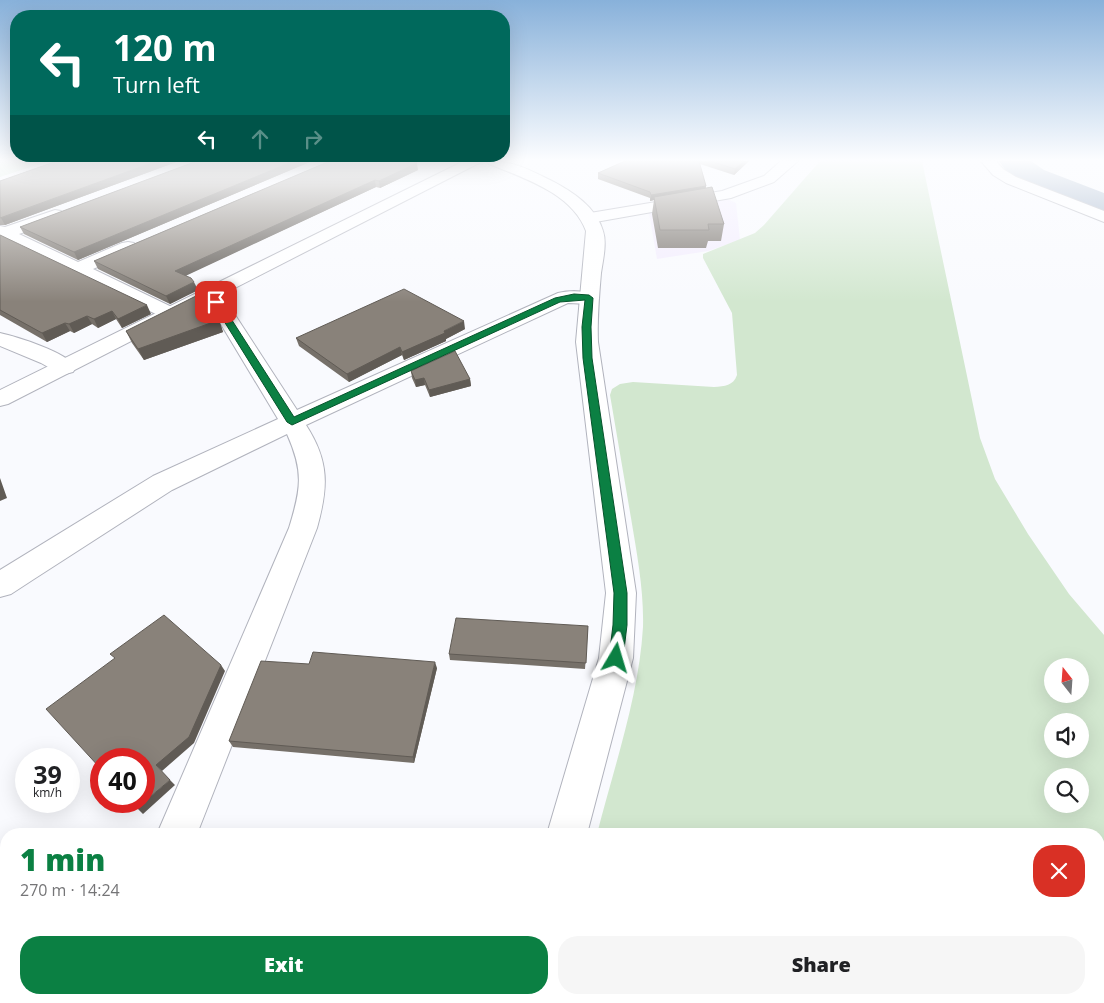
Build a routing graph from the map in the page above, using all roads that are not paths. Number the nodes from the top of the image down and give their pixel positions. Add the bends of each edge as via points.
1 (384, 208) edge
2 (583, 208) edge
3 (650, 208) edge
4 (1081, 208) edge
5 (70, 209) edge
6 (1104, 217) edge
7 (590, 218) junction
8 (2, 232) edge
9 (141, 242) edge
10 (77, 269) junction
11 (205, 297) junction
12 (589, 298) junction
13 (171, 314) junction
14 (0, 339) edge
15 (64, 367) junction
16 (0, 399) edge
17 (292, 422) junction
18 (0, 585) edge
19 (179, 828) edge
20 (569, 828) edge

1 - 11 street
2 - 7 street
3 - 7 street
4 - 6 street
5 - 8 street
7 - 12 street via 596,232
8 - 10 street
9 - 10 street
10 - 13 street
11 - 13 street
11 - 17 street via 216,302 232,324
12 - 17 street via 558,300
12 - 20 street via 586,327 588,358 621,593 620,625 616,658
13 - 15 street
14 - 15 street
15 - 16 street
17 - 18 street via 151,489
17 - 19 street via 308,453 313,475 311,500 303,528

